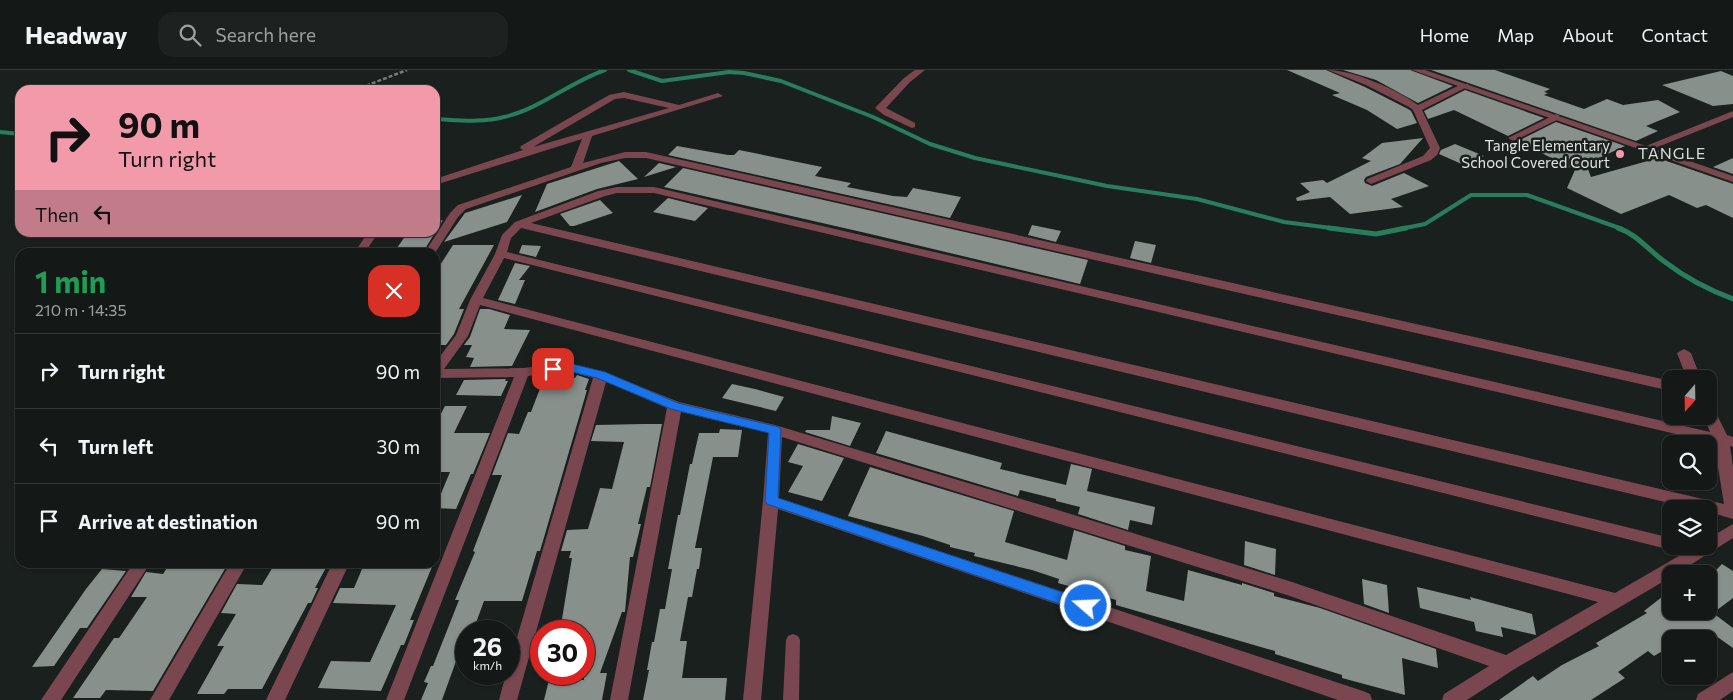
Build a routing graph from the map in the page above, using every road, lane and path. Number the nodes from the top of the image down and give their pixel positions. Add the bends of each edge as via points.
1 (407, 70) edge
2 (921, 70) edge
3 (1332, 70) edge
4 (1416, 70) edge
5 (368, 85) edge
6 (1465, 86) junction
7 (718, 96) dead end
8 (679, 108) junction
9 (1417, 109) junction
10 (588, 111) junction
11 (1733, 114) edge
12 (1556, 117) junction
13 (912, 125) dead end
14 (610, 128) junction
15 (588, 136) junction
16 (1513, 138) dead end
17 (1646, 148) junction
18 (508, 158) junction
19 (576, 168) junction
20 (1733, 179) edge
21 (440, 180) edge
22 (1371, 181) dead end
23 (519, 224) junction
24 (370, 237) edge
25 (440, 237) edge
26 (440, 237) edge
27 (363, 248) edge
28 (433, 248) edge
29 (501, 254) junction
30 (476, 300) junction
31 (1684, 353) dead end
32 (440, 366) edge
33 (1691, 370) edge
34 (523, 372) junction
35 (440, 373) edge
36 (601, 375) junction
37 (1662, 384) edge
38 (675, 406) junction
39 (1717, 425) edge
40 (775, 430) junction
41 (1727, 440) edge
42 (772, 501) junction
43 (1733, 512) edge
44 (1733, 530) edge
45 (1717, 541) edge
46 (1662, 542) edge
47 (1695, 555) edge
48 (139, 568) edge
49 (236, 568) edge
50 (339, 568) edge
51 (1616, 600) junction
52 (793, 640) dead end
53 (1507, 664) junction
54 (1733, 680) edge
55 (50, 700) edge
56 (159, 700) edge
57 (275, 700) edge
58 (395, 700) edge
59 (508, 700) edge
60 (619, 700) edge
61 (752, 700) edge
62 (792, 700) edge
63 (1363, 700) edge
64 (1451, 700) edge
65 (1706, 700) edge

1 - 5 path
2 - 13 street via 880,108
3 - 9 street via 1394,94
4 - 6 street
6 - 9 street
6 - 12 street
7 - 8 street
8 - 10 street via 624,95 612,97
8 - 14 street
9 - 22 street via 1435,148 1434,153
10 - 14 street
10 - 18 street
11 - 17 street
12 - 16 street
12 - 17 street
14 - 15 street
15 - 18 street
15 - 19 street
17 - 20 street
18 - 21 street
19 - 26 street via 462,206
19 - 37 street via 625,155 646,155
23 - 29 street via 506,237
23 - 41 street via 602,193 654,190
23 - 43 street
24 - 27 street
25 - 28 street
29 - 30 street
29 - 46 street
30 - 32 street via 462,336
30 - 51 street
31 - 33 street
34 - 35 street
34 - 36 street via 568,367
34 - 58 street
36 - 38 street
36 - 59 street
38 - 40 street
38 - 60 street
39 - 41 street
40 - 42 street
40 - 53 street via 1289,588
41 - 43 street
42 - 61 street
42 - 63 street
44 - 45 street
47 - 51 street
48 - 55 street
49 - 56 street
50 - 57 street
51 - 53 street
52 - 62 lane
53 - 64 street
54 - 65 street

